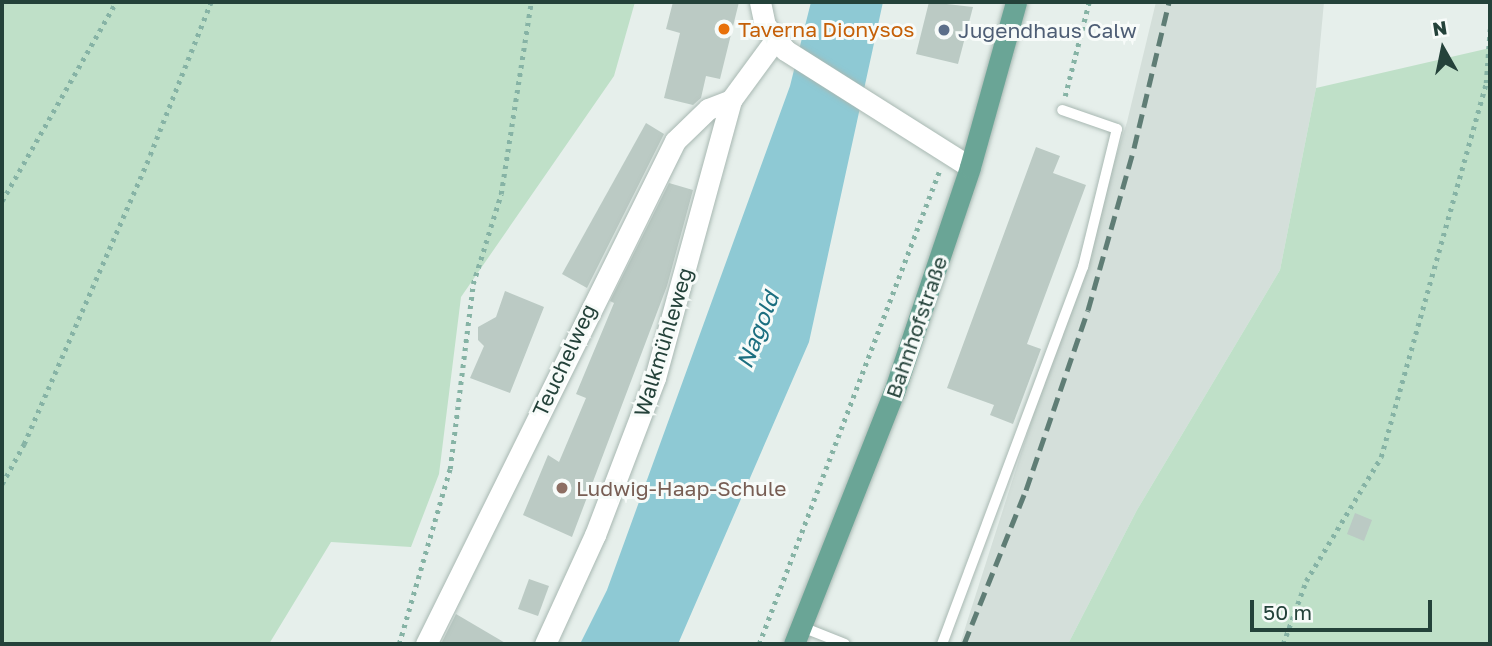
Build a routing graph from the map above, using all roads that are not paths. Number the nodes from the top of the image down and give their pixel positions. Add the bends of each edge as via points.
1 (760, 2) edge
2 (1017, 2) edge
3 (780, 45) junction
4 (731, 100) junction
5 (1062, 110) road end
6 (970, 167) junction
7 (798, 636) edge
8 (426, 644) edge
9 (545, 644) edge
10 (845, 644) edge
11 (942, 644) edge

1 - 3 street via 765,24
2 - 6 main road, Bahnhofstraße
3 - 4 street, Walkmühleweg
3 - 6 street via 880,114
4 - 8 street, Teuchelweg via 708,109 675,141
4 - 9 street, Walkmühleweg via 655,378 595,535
5 - 11 lane via 1117,129 1083,267
6 - 7 main road, Bahnhofstraße via 894,392
7 - 10 lane

